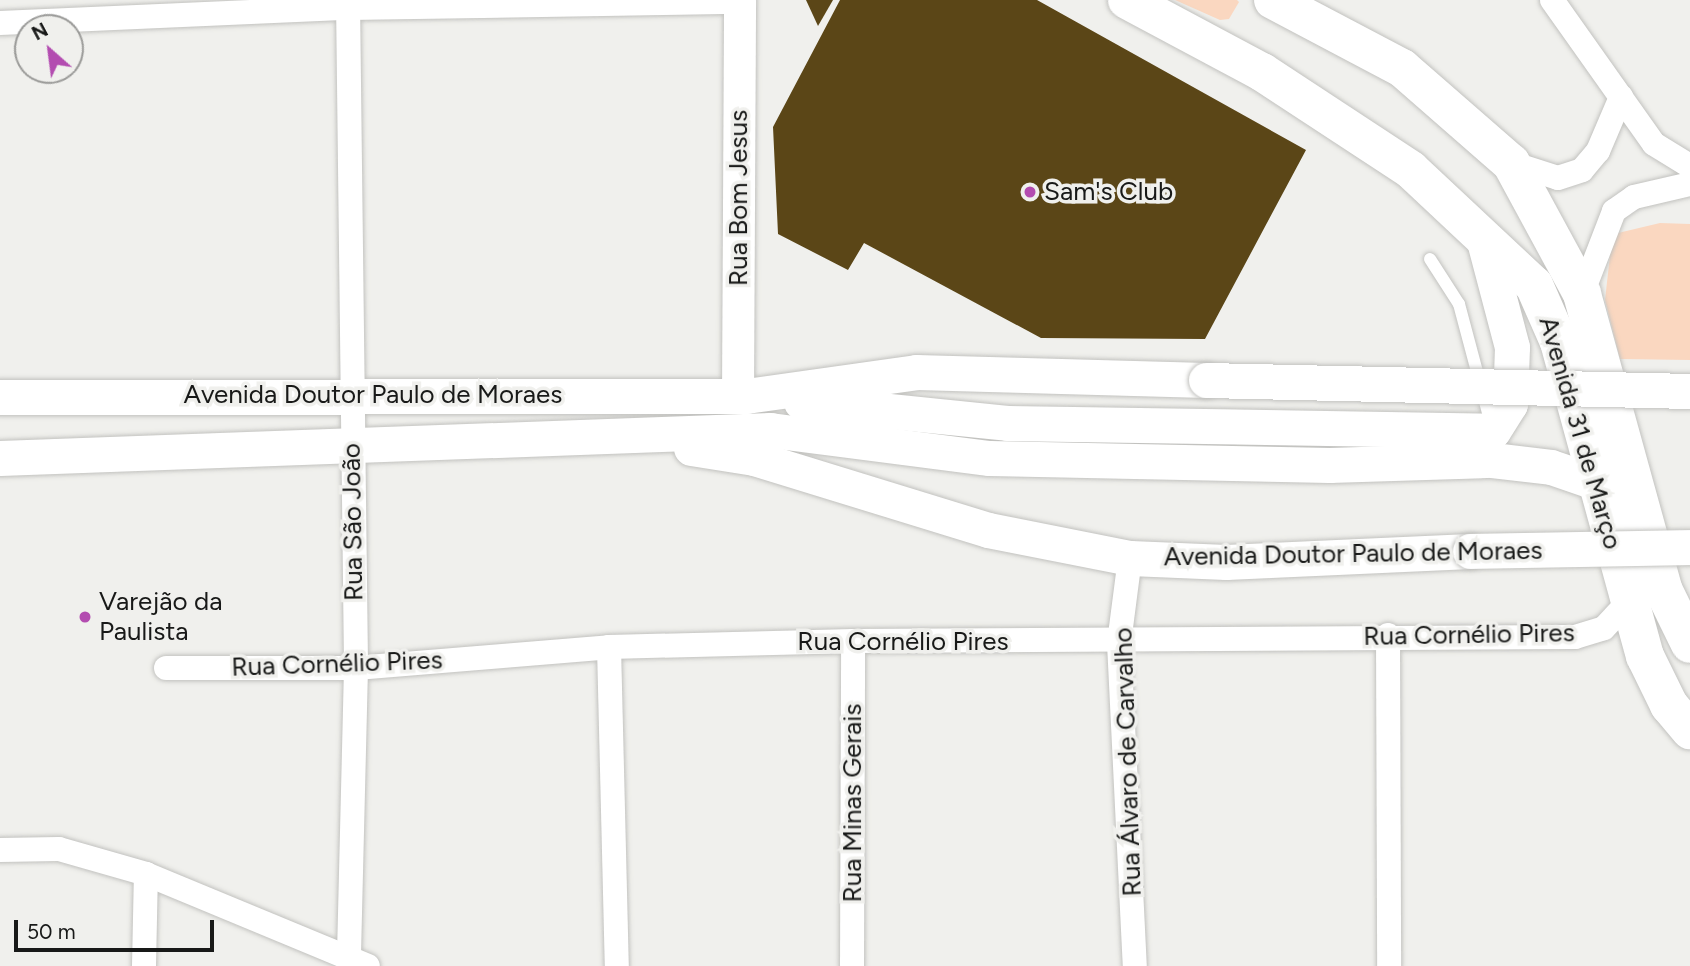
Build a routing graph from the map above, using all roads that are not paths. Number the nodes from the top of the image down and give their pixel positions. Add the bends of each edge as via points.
1 (1126, 0) edge
2 (1273, 0) edge
3 (1552, 0) edge
4 (740, 1) edge
5 (348, 4) edge
6 (0, 23) edge
7 (1621, 97) junction
8 (1511, 163) junction
9 (1690, 166) edge
10 (1690, 184) edge
11 (1483, 237) junction
12 (1430, 259) dead end
13 (1582, 294) junction
14 (1690, 391) edge
15 (350, 393) junction
16 (742, 396) junction
17 (0, 397) edge
18 (1493, 431) junction
19 (612, 436) junction
20 (352, 443) junction
21 (0, 458) edge
22 (1595, 482) junction
23 (1690, 547) edge
24 (1130, 558) junction
25 (1628, 602) junction
26 (1388, 635) junction
27 (853, 641) junction
28 (1119, 643) junction
29 (1690, 644) edge
30 (609, 647) junction
31 (166, 668) dead end
32 (356, 668) junction
33 (1690, 730) edge
34 (0, 850) edge
35 (146, 873) junction
36 (359, 963) edge
37 (144, 966) edge
38 (617, 966) edge
39 (852, 966) edge
40 (1135, 966) edge
41 (1389, 966) edge

1 - 11 main road, Avenida 31 de Março via 1262,72 1410,170
2 - 8 main road, Avenida 31 de Março via 1402,68
3 - 7 street
4 - 5 street
4 - 16 street, Rua Bom Jesus
5 - 6 street
5 - 15 street, Rua São João
7 - 8 street via 1598,151 1582,170 1558,178
7 - 9 street via 1654,144
8 - 13 main road, Avenida 31 de Março
10 - 13 street via 1634,197 1614,211
11 - 18 main road via 1512,347 1510,404
11 - 22 main road, Avenida 31 de Março via 1534,285 1559,342
12 - 18 lane via 1460,304
13 - 29 main road, Avenida 31 de Março via 1663,589
14 - 16 main road, Avenida Doutor Paulo de Moraes, bridge via 916,372
15 - 16 main road, Avenida Doutor Paulo de Moraes
15 - 17 main road, Avenida Doutor Paulo de Moraes
15 - 20 street, Rua São João
16 - 18 main road, Avenida Doutor Paulo de Moraes via 1007,423
19 - 20 main road, Avenida Doutor Paulo de Moraes
19 - 22 main road, Avenida Doutor Paulo de Moraes via 770,430 989,458 1492,460 1551,467
19 - 24 main road, Avenida Doutor Paulo de Moraes via 754,458 988,530
20 - 21 main road, Avenida Doutor Paulo de Moraes
20 - 32 street, Rua São João
22 - 25 main road, Avenida 31 de Março
23 - 24 main road, Avenida Doutor Paulo de Moraes, bridge via 1226,562
24 - 28 street, Rua Álvaro de Carvalho
25 - 26 street, Rua Cornélio Pires via 1604,628 1575,637
25 - 33 main road, Avenida 31 de Março via 1669,705
26 - 28 street, Rua Cornélio Pires
26 - 41 street
27 - 28 street, Rua Cornélio Pires
27 - 30 street, Rua Cornélio Pires
27 - 39 street, Rua Minas Gerais
28 - 40 street, Rua Álvaro de Carvalho
30 - 32 street, Rua Cornélio Pires
30 - 38 street
31 - 32 street, Rua Cornélio Pires
32 - 36 street, Rua São João
34 - 35 street via 59,849
35 - 36 street
35 - 37 street

